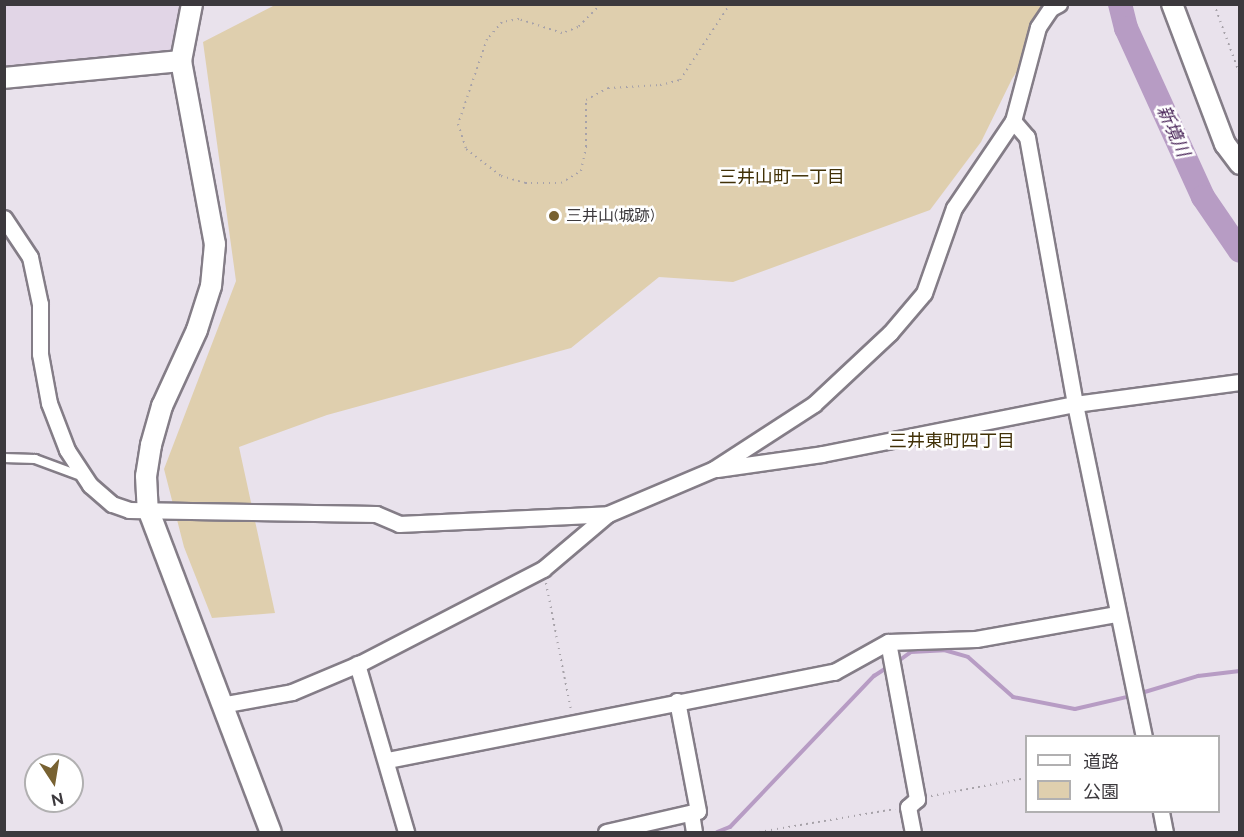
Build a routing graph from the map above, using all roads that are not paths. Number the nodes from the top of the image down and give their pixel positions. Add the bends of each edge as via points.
1 (192, 4) edge
2 (1059, 4) edge
3 (1172, 4) edge
4 (181, 61) junction
5 (4, 78) edge
6 (1013, 121) junction
7 (1239, 164) edge
8 (4, 218) edge
9 (1239, 382) edge
10 (1075, 404) junction
11 (4, 458) edge
12 (714, 469) junction
13 (85, 477) junction
14 (148, 509) junction
15 (608, 514) junction
16 (1117, 614) junction
17 (888, 642) junction
18 (357, 664) junction
19 (677, 701) junction
20 (221, 705) junction
21 (1144, 735) edge
22 (388, 760) junction
23 (691, 813) junction
24 (1161, 813) edge
25 (271, 832) edge
26 (406, 832) edge
27 (606, 832) edge
28 (694, 832) edge
29 (913, 832) edge
30 (1165, 832) edge

1 - 4 street
2 - 6 street via 1051,8 1038,27
3 - 7 street via 1225,144
4 - 5 street
4 - 14 street via 215,244 211,286 201,319 162,406 151,445 146,476
6 - 10 street via 1027,136
6 - 12 street via 954,208 924,293 897,325 814,404
8 - 13 street via 30,257 40,304 40,354 49,403 67,450
9 - 10 street
10 - 12 street via 822,454
10 - 16 street
11 - 13 lane via 35,459
12 - 15 street
13 - 14 street via 112,504 129,510
14 - 15 street via 376,514 399,524
14 - 20 street
15 - 18 street via 543,569
16 - 17 street via 976,639
16 - 21 street
17 - 19 street via 834,672
17 - 29 street
18 - 20 street via 292,692
18 - 22 street
19 - 22 street
19 - 23 street via 698,811
20 - 25 street
22 - 26 street
23 - 27 street
23 - 28 street
24 - 30 street

